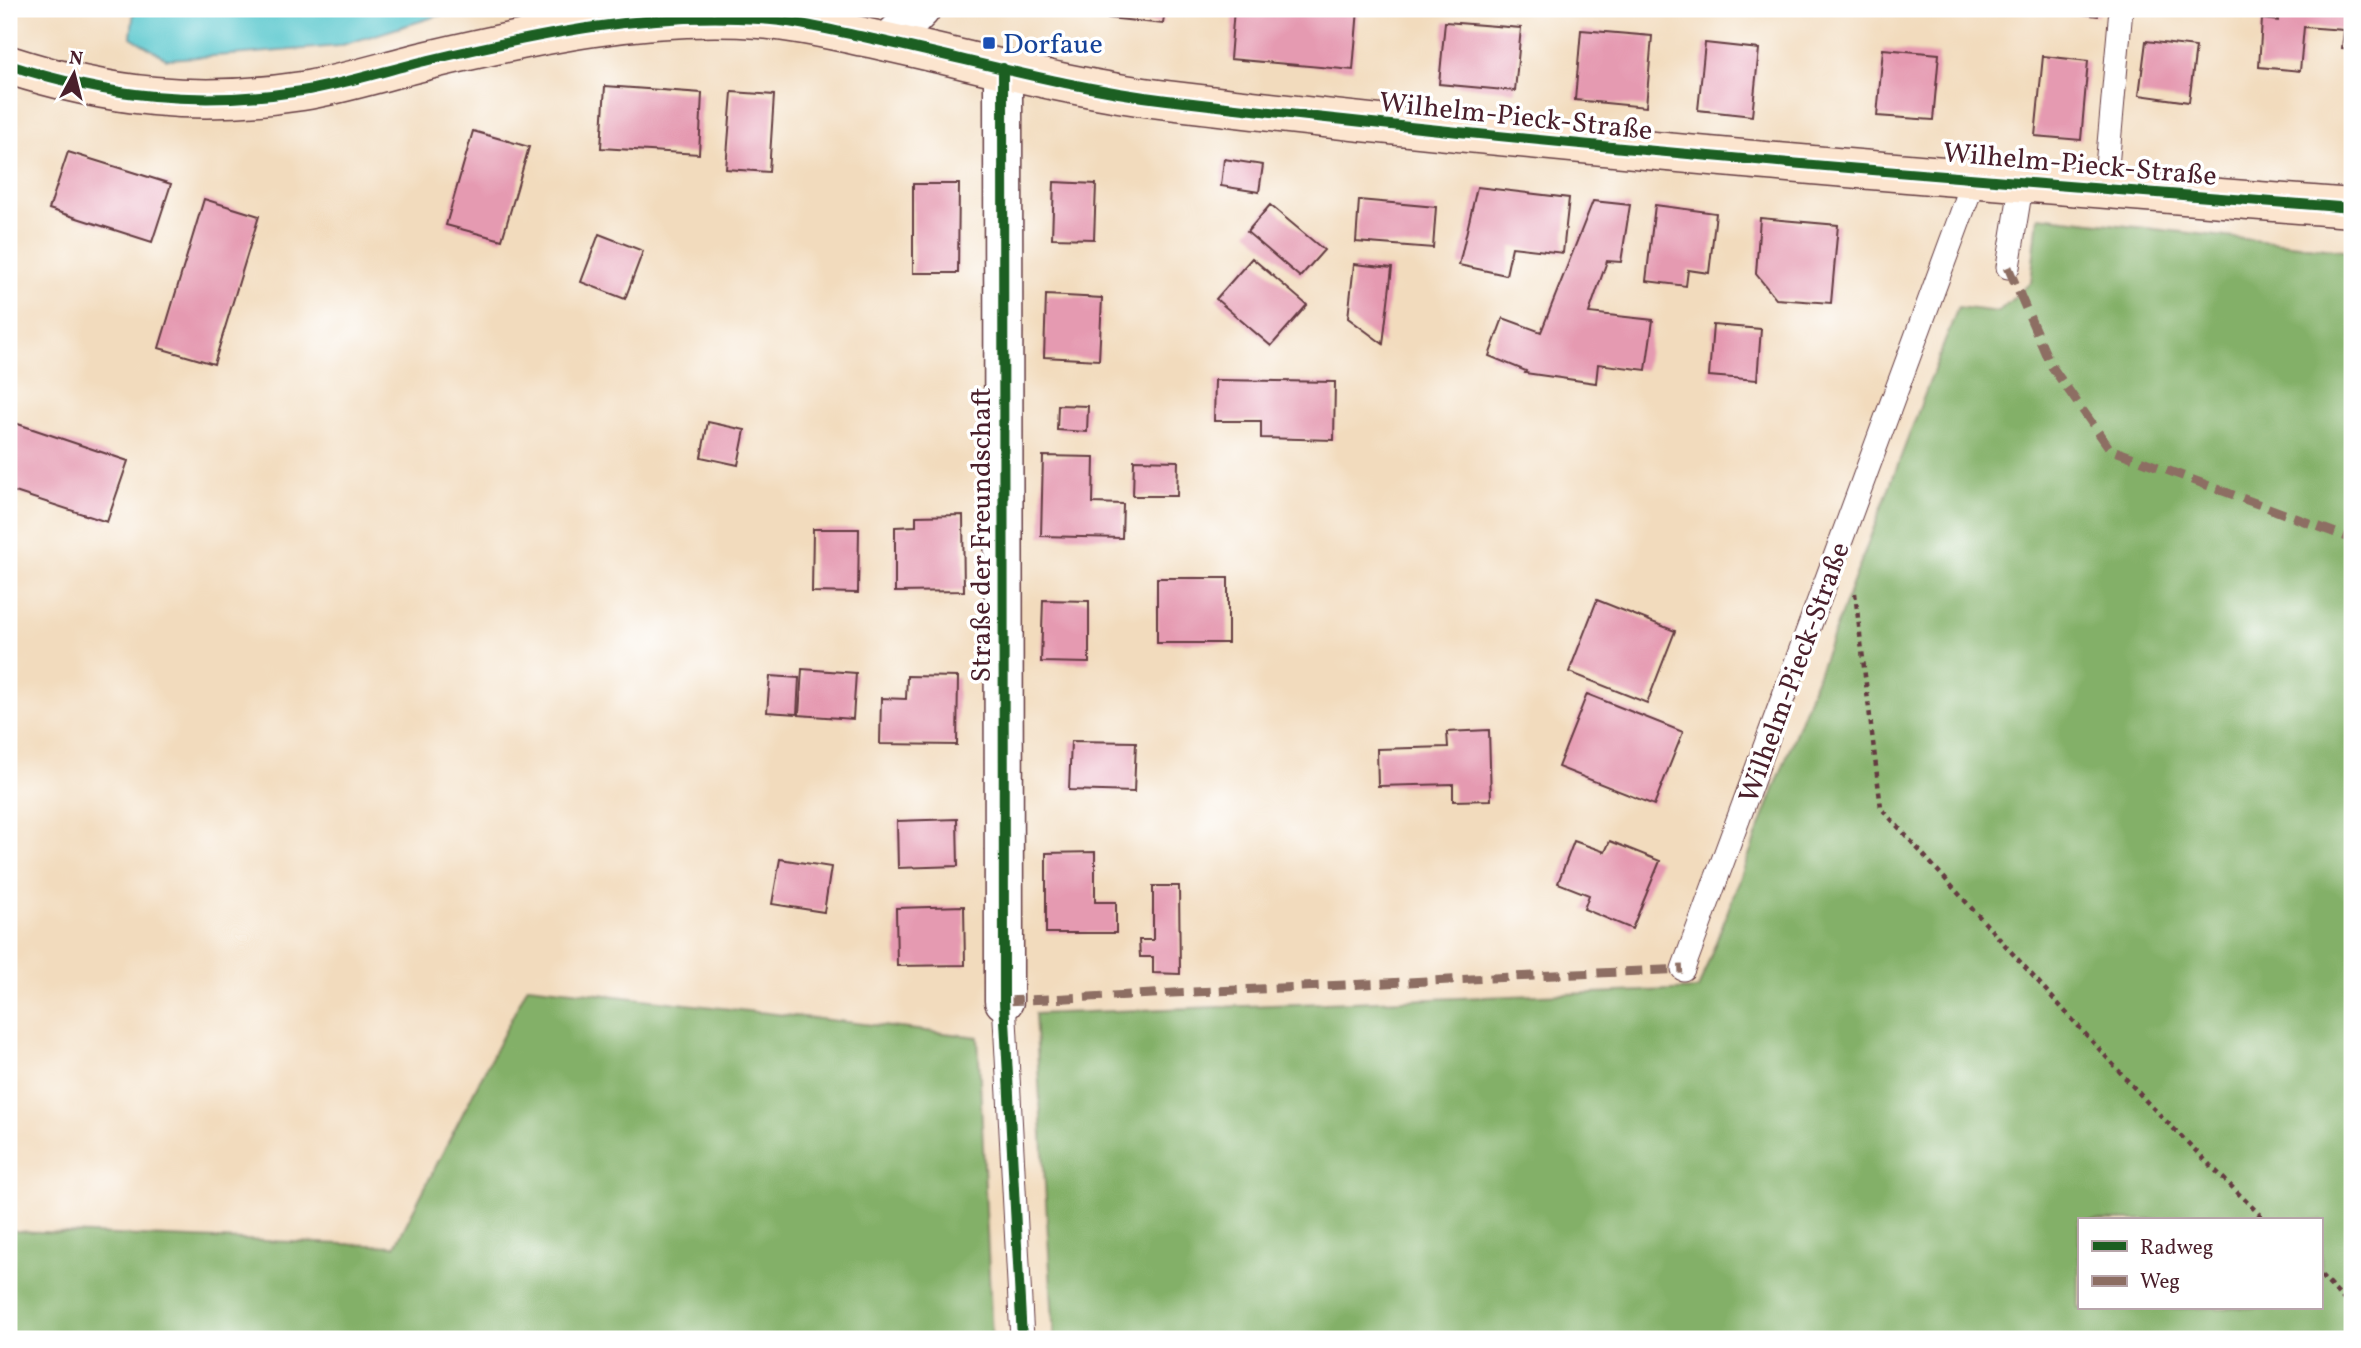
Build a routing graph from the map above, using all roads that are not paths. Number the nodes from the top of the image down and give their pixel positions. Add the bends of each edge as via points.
1 (921, 9) edge
2 (2121, 9) edge
3 (681, 14) edge
4 (889, 42) junction
5 (9, 65) edge
6 (1003, 68) junction
7 (1975, 177) junction
8 (2022, 181) junction
9 (2105, 189) junction
10 (2352, 208) edge
11 (2008, 267) dead end
12 (1683, 970) dead end
13 (1004, 1001) joint
14 (1022, 1339) edge

1 - 4 street
2 - 9 lane, Wilhelm-Pieck-Straße
3 - 4 street, Wilhelm-Pieck-Straße via 760,19
3 - 5 street, Wilhelm-Pieck-Straße via 519,40 305,91 224,99 139,97 60,82
4 - 6 street, Wilhelm-Pieck-Straße
6 - 7 street, Wilhelm-Pieck-Straße via 1158,99 1463,134
6 - 13 street, Straße der Freundschaft
7 - 8 street, Wilhelm-Pieck-Straße
7 - 12 lane, Wilhelm-Pieck-Straße
8 - 9 street, Wilhelm-Pieck-Straße
8 - 11 lane
9 - 10 street, Wilhelm-Pieck-Straße
13 - 14 lane

